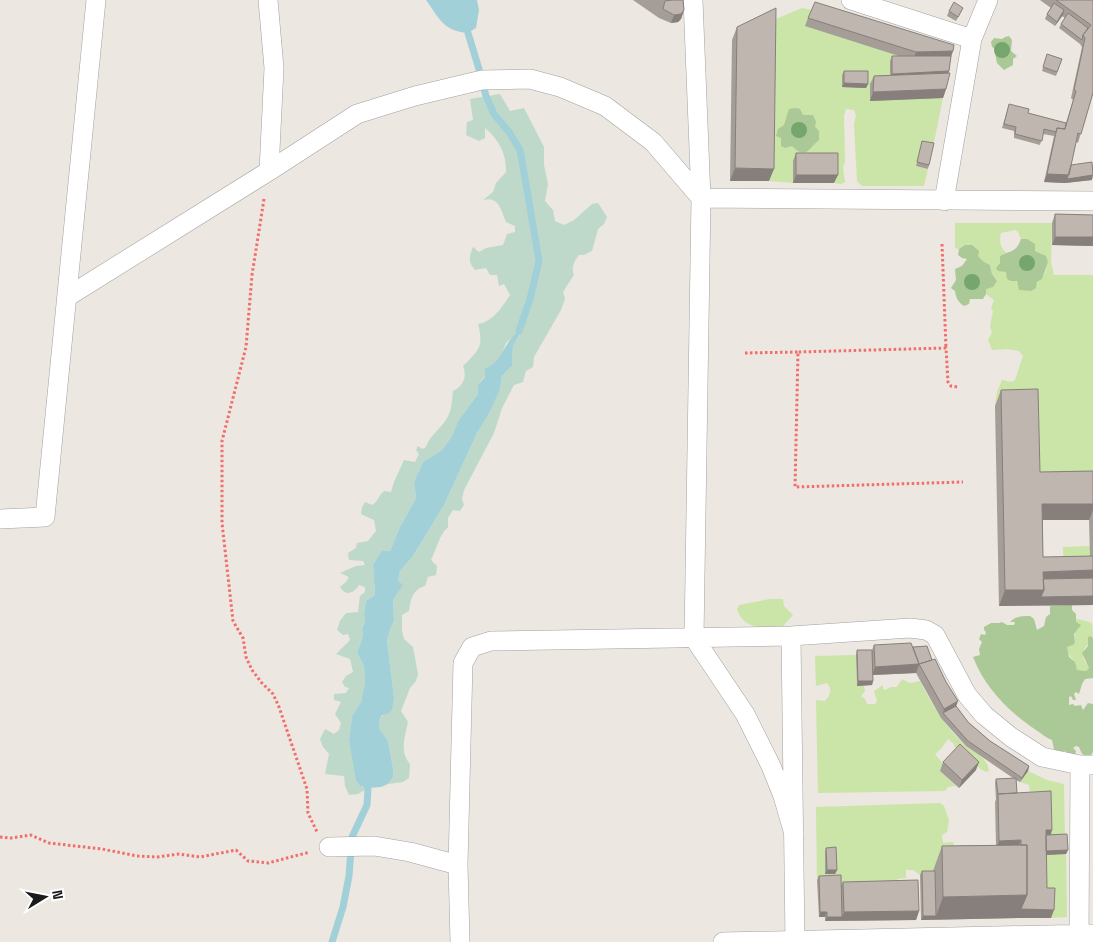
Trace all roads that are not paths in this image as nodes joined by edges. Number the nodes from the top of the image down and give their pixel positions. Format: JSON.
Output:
{"nodes":[{"id":1,"x":96,"y":0,"type":"edge"},
{"id":2,"x":268,"y":0,"type":"edge"},
{"id":3,"x":693,"y":0,"type":"edge"},
{"id":4,"x":851,"y":0,"type":"edge"},
{"id":5,"x":988,"y":0,"type":"edge"},
{"id":6,"x":972,"y":40,"type":"junction"},
{"id":7,"x":269,"y":171,"type":"junction"},
{"id":8,"x":701,"y":198,"type":"junction"},
{"id":9,"x":1093,"y":200,"type":"edge"},
{"id":10,"x":944,"y":201,"type":"junction"},
{"id":11,"x":67,"y":296,"type":"junction"},
{"id":12,"x":0,"y":519,"type":"edge"},
{"id":13,"x":791,"y":636,"type":"junction"},
{"id":14,"x":694,"y":638,"type":"junction"},
{"id":15,"x":1087,"y":765,"type":"edge"},
{"id":16,"x":794,"y":834,"type":"junction"},
{"id":17,"x":329,"y":847,"type":"road end"},
{"id":18,"x":458,"y":864,"type":"junction"},
{"id":19,"x":1084,"y":937,"type":"edge"},
{"id":20,"x":795,"y":941,"type":"edge"},
{"id":21,"x":460,"y":942,"type":"edge"},
{"id":22,"x":723,"y":942,"type":"edge"}],
"edges":[{"from":1,"to":11,"type":"street"},
{"from":2,"to":7,"type":"street"},
{"from":3,"to":8,"type":"street"},
{"from":4,"to":6,"type":"street"},
{"from":5,"to":6,"type":"street"},
{"from":6,"to":10,"type":"street"},
{"from":7,"to":8,"type":"street"},
{"from":7,"to":11,"type":"street"},
{"from":8,"to":10,"type":"street"},
{"from":8,"to":14,"type":"street"},
{"from":9,"to":10,"type":"street"},
{"from":11,"to":12,"type":"street"},
{"from":13,"to":14,"type":"street"},
{"from":13,"to":15,"type":"street"},
{"from":13,"to":16,"type":"street"},
{"from":14,"to":16,"type":"street"},
{"from":14,"to":18,"type":"street"},
{"from":15,"to":19,"type":"street"},
{"from":16,"to":20,"type":"street"},
{"from":17,"to":18,"type":"street"},
{"from":18,"to":21,"type":"street"},
{"from":19,"to":20,"type":"street"},
{"from":20,"to":22,"type":"street"}]}
